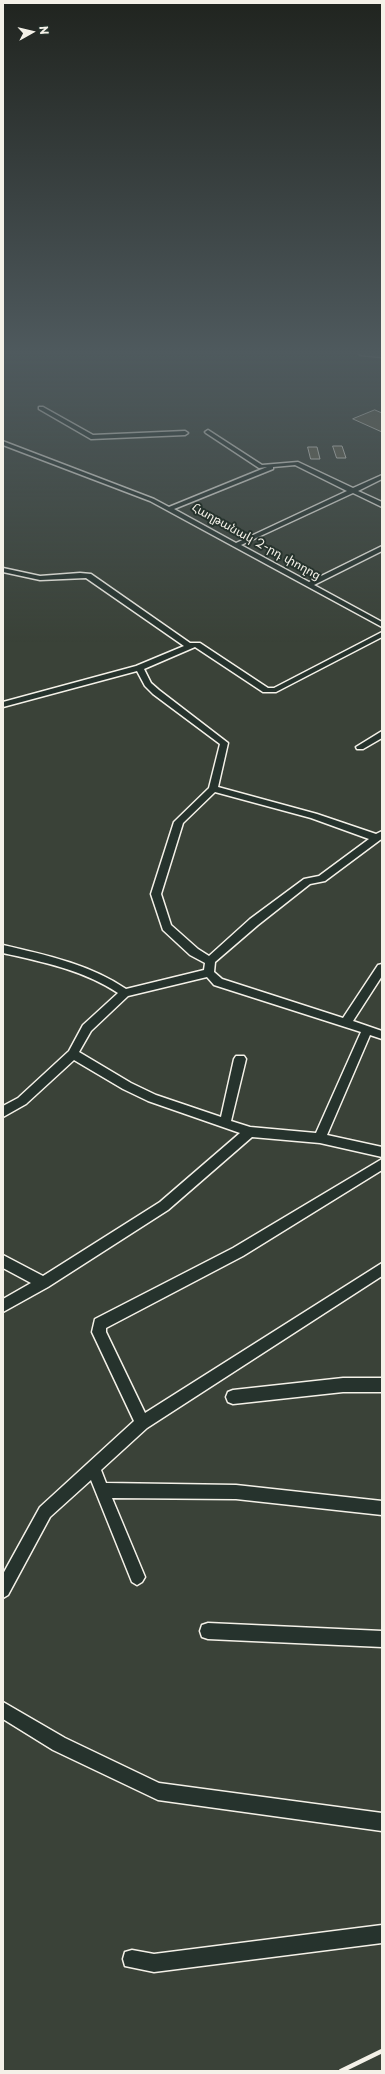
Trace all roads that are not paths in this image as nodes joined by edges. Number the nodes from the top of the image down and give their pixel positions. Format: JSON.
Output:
{"nodes":[{"id":1,"x":18,"y":450,"type":"edge"},
{"id":2,"x":235,"y":450,"type":"edge"},
{"id":3,"x":279,"y":464,"type":"junction"},
{"id":4,"x":382,"y":477,"type":"edge"},
{"id":5,"x":353,"y":490,"type":"junction"},
{"id":6,"x":382,"y":505,"type":"edge"},
{"id":7,"x":169,"y":509,"type":"junction"},
{"id":8,"x":236,"y":545,"type":"junction"},
{"id":9,"x":382,"y":548,"type":"edge"},
{"id":10,"x":3,"y":570,"type":"edge"},
{"id":11,"x":308,"y":585,"type":"junction"},
{"id":12,"x":382,"y":625,"type":"edge"},
{"id":13,"x":382,"y":634,"type":"edge"},
{"id":14,"x":193,"y":645,"type":"junction"},
{"id":15,"x":139,"y":668,"type":"junction"},
{"id":16,"x":3,"y":705,"type":"edge"},
{"id":17,"x":382,"y":734,"type":"edge"},
{"id":18,"x":360,"y":747,"type":"dead end"},
{"id":19,"x":213,"y":789,"type":"junction"},
{"id":20,"x":379,"y":836,"type":"edge"},
{"id":21,"x":3,"y":949,"type":"edge"},
{"id":22,"x":210,"y":961,"type":"junction"},
{"id":23,"x":382,"y":968,"type":"edge"},
{"id":24,"x":209,"y":973,"type":"junction"},
{"id":25,"x":125,"y":993,"type":"junction"},
{"id":26,"x":346,"y":1023,"type":"junction"},
{"id":27,"x":367,"y":1030,"type":"junction"},
{"id":28,"x":382,"y":1035,"type":"edge"},
{"id":29,"x":73,"y":1054,"type":"junction"},
{"id":30,"x":240,"y":1058,"type":"dead end"},
{"id":31,"x":3,"y":1112,"type":"edge"},
{"id":32,"x":225,"y":1123,"type":"junction"},
{"id":33,"x":250,"y":1132,"type":"junction"},
{"id":34,"x":320,"y":1138,"type":"junction"},
{"id":35,"x":382,"y":1152,"type":"edge"},
{"id":36,"x":382,"y":1164,"type":"edge"},
{"id":37,"x":3,"y":1261,"type":"edge"},
{"id":38,"x":382,"y":1269,"type":"edge"},
{"id":39,"x":42,"y":1283,"type":"junction"},
{"id":40,"x":3,"y":1306,"type":"edge"},
{"id":41,"x":382,"y":1384,"type":"edge"},
{"id":42,"x":233,"y":1397,"type":"dead end"},
{"id":43,"x":142,"y":1423,"type":"junction"},
{"id":44,"x":93,"y":1468,"type":"junction"},
{"id":45,"x":102,"y":1490,"type":"junction"},
{"id":46,"x":382,"y":1508,"type":"edge"},
{"id":47,"x":137,"y":1577,"type":"dead end"},
{"id":48,"x":3,"y":1590,"type":"edge"},
{"id":49,"x":208,"y":1631,"type":"dead end"},
{"id":50,"x":382,"y":1639,"type":"edge"},
{"id":51,"x":3,"y":1710,"type":"edge"},
{"id":52,"x":382,"y":1822,"type":"edge"},
{"id":53,"x":382,"y":1934,"type":"edge"},
{"id":54,"x":132,"y":1959,"type":"dead end"}],
"edges":[{"from":1,"to":7,"type":"street","name":"Հաղթանակ 2-րդ փողոց"},
{"from":2,"to":3,"type":"street"},
{"from":3,"to":5,"type":"street"},
{"from":3,"to":7,"type":"street"},
{"from":4,"to":5,"type":"street"},
{"from":5,"to":6,"type":"street"},
{"from":5,"to":8,"type":"street"},
{"from":7,"to":8,"type":"street","name":"Հաղթանակ 2-րդ փողոց"},
{"from":8,"to":11,"type":"street","name":"Հաղթանակ 2-րդ փողոց"},
{"from":9,"to":11,"type":"street"},
{"from":10,"to":14,"type":"street"},
{"from":11,"to":12,"type":"street","name":"Հաղթանակ 2-րդ փողոց"},
{"from":13,"to":14,"type":"street"},
{"from":14,"to":15,"type":"street"},
{"from":15,"to":16,"type":"street"},
{"from":15,"to":19,"type":"street"},
{"from":17,"to":18,"type":"street"},
{"from":19,"to":20,"type":"street"},
{"from":19,"to":22,"type":"street"},
{"from":20,"to":22,"type":"street"},
{"from":21,"to":25,"type":"street"},
{"from":22,"to":24,"type":"street"},
{"from":23,"to":26,"type":"street"},
{"from":24,"to":25,"type":"street"},
{"from":24,"to":26,"type":"street"},
{"from":25,"to":29,"type":"street"},
{"from":26,"to":27,"type":"street"},
{"from":27,"to":28,"type":"street"},
{"from":27,"to":34,"type":"street"},
{"from":29,"to":31,"type":"street"},
{"from":29,"to":32,"type":"street"},
{"from":30,"to":32,"type":"street"},
{"from":32,"to":33,"type":"street"},
{"from":33,"to":34,"type":"street"},
{"from":33,"to":39,"type":"street"},
{"from":34,"to":35,"type":"street"},
{"from":36,"to":43,"type":"street"},
{"from":37,"to":39,"type":"street"},
{"from":38,"to":43,"type":"street"},
{"from":39,"to":40,"type":"street"},
{"from":41,"to":42,"type":"street"},
{"from":43,"to":44,"type":"street"},
{"from":44,"to":45,"type":"street"},
{"from":44,"to":48,"type":"street"},
{"from":45,"to":46,"type":"street"},
{"from":45,"to":47,"type":"street"},
{"from":49,"to":50,"type":"street"},
{"from":51,"to":52,"type":"street"},
{"from":53,"to":54,"type":"street"}]}
